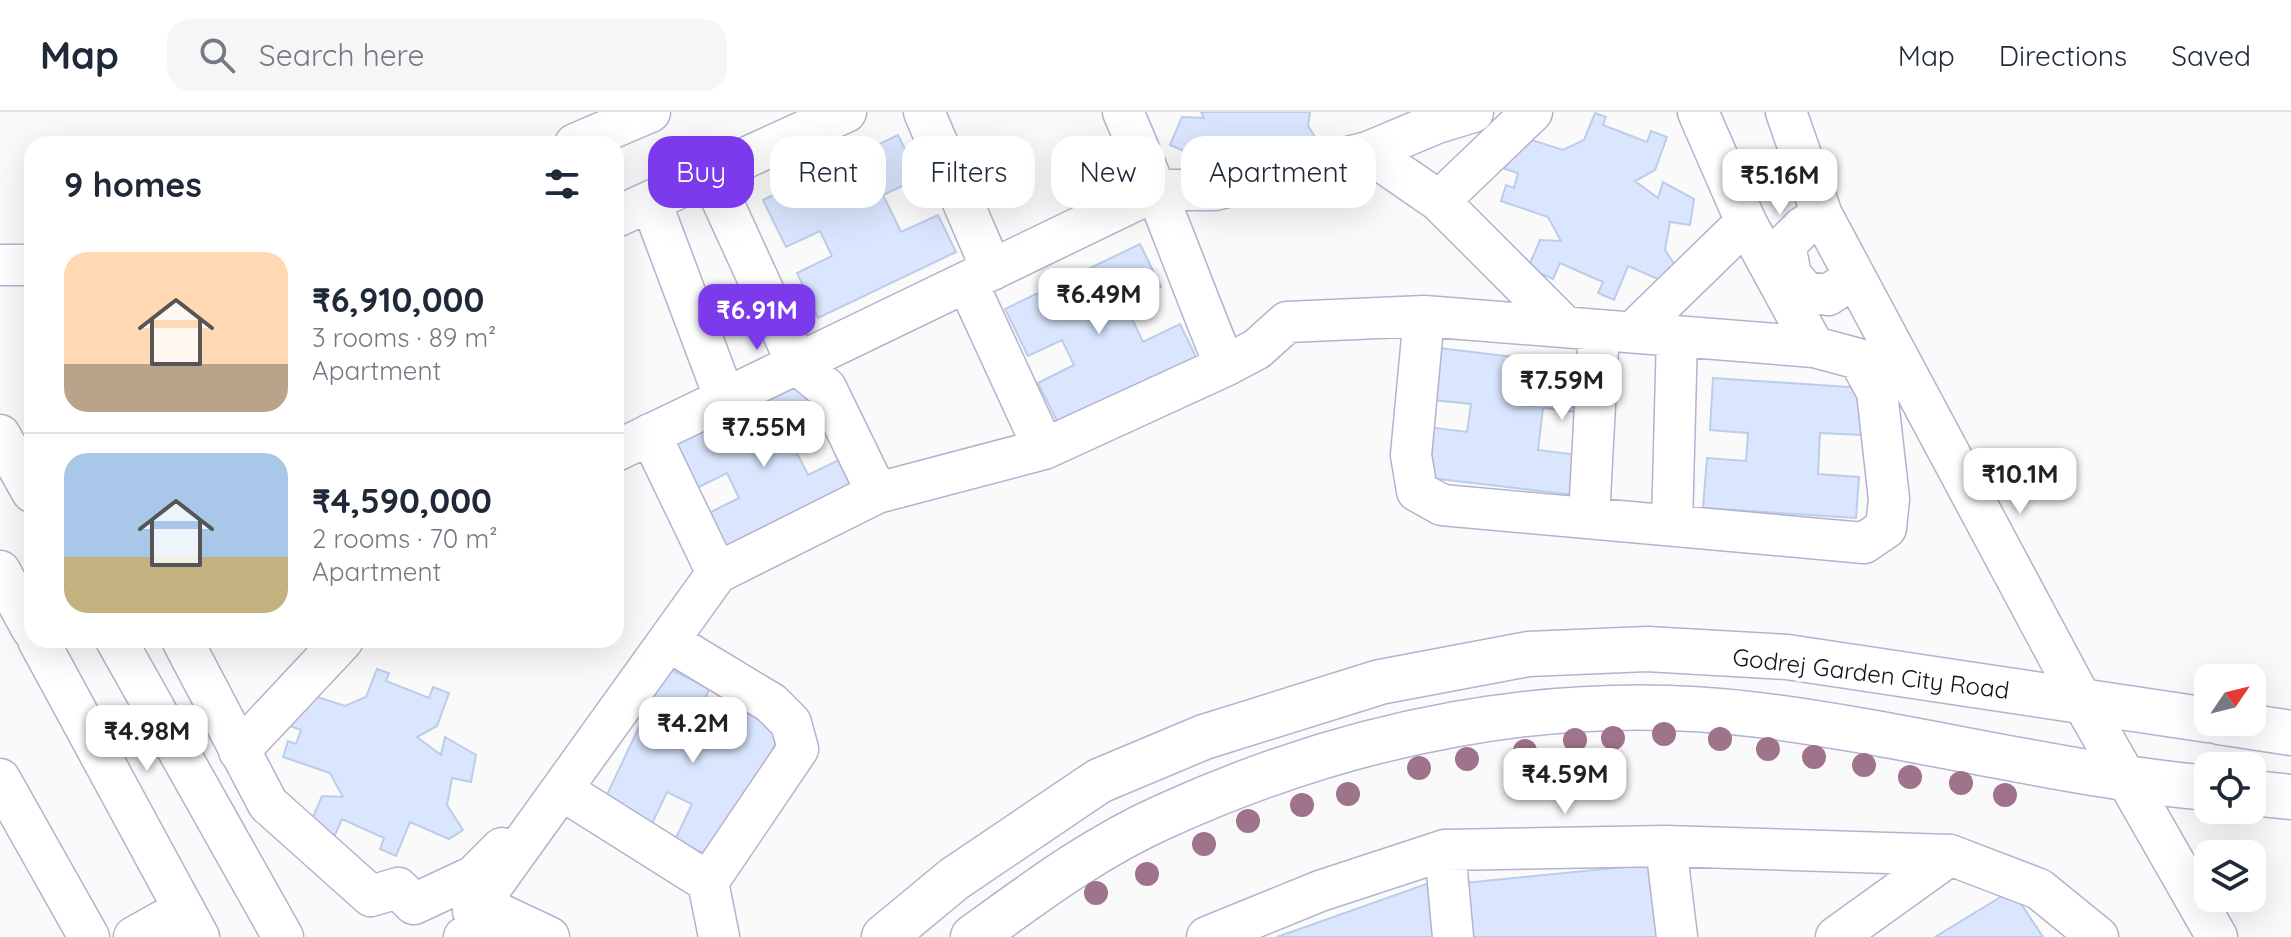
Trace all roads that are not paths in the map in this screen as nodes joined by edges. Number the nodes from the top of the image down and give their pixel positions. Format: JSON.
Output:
{"nodes":[{"id":1,"x":650,"y":112,"type":"edge"},
{"id":2,"x":846,"y":112,"type":"edge"},
{"id":3,"x":924,"y":112,"type":"edge"},
{"id":4,"x":1123,"y":112,"type":"edge"},
{"id":5,"x":1532,"y":112,"type":"edge"},
{"id":6,"x":1698,"y":112,"type":"edge"},
{"id":7,"x":1786,"y":112,"type":"edge"},
{"id":8,"x":1448,"y":116,"type":"edge"},
{"id":9,"x":594,"y":136,"type":"edge"},
{"id":10,"x":1133,"y":136,"type":"edge"},
{"id":11,"x":1376,"y":148,"type":"edge"},
{"id":12,"x":754,"y":152,"type":"edge"},
{"id":13,"x":1376,"y":158,"type":"edge"},
{"id":14,"x":1439,"y":201,"type":"junction"},
{"id":15,"x":726,"y":208,"type":"edge"},
{"id":16,"x":1120,"y":208,"type":"edge"},
{"id":17,"x":1163,"y":208,"type":"edge"},
{"id":18,"x":633,"y":209,"type":"edge"},
{"id":19,"x":1822,"y":215,"type":"junction"},
{"id":20,"x":1746,"y":222,"type":"junction"},
{"id":21,"x":0,"y":265,"type":"edge"},
{"id":22,"x":24,"y":265,"type":"edge"},
{"id":23,"x":980,"y":276,"type":"junction"},
{"id":24,"x":1784,"y":277,"type":"junction"},
{"id":25,"x":1855,"y":277,"type":"junction"},
{"id":26,"x":1424,"y":316,"type":"junction"},
{"id":27,"x":1599,"y":330,"type":"junction"},
{"id":28,"x":1677,"y":336,"type":"junction"},
{"id":29,"x":1814,"y":347,"type":"junction"},
{"id":30,"x":797,"y":364,"type":"junction"},
{"id":31,"x":1225,"y":366,"type":"junction"},
{"id":32,"x":725,"y":399,"type":"junction"},
{"id":33,"x":0,"y":435,"type":"edge"},
{"id":34,"x":633,"y":443,"type":"edge"},
{"id":35,"x":1044,"y":449,"type":"junction"},
{"id":36,"x":24,"y":478,"type":"edge"},
{"id":37,"x":877,"y":493,"type":"junction"},
{"id":38,"x":1589,"y":518,"type":"junction"},
{"id":39,"x":1672,"y":525,"type":"junction"},
{"id":40,"x":0,"y":571,"type":"edge"},
{"id":41,"x":717,"y":573,"type":"junction"},
{"id":42,"x":24,"y":614,"type":"edge"},
{"id":43,"x":670,"y":642,"type":"junction"},
{"id":44,"x":42,"y":648,"type":"edge"},
{"id":45,"x":186,"y":648,"type":"edge"},
{"id":46,"x":336,"y":648,"type":"edge"},
{"id":47,"x":125,"y":656,"type":"edge"},
{"id":48,"x":2082,"y":701,"type":"junction"},
{"id":49,"x":2194,"y":718,"type":"edge"},
{"id":50,"x":2266,"y":729,"type":"edge"},
{"id":51,"x":2291,"y":733,"type":"edge"},
{"id":52,"x":239,"y":751,"type":"junction"},
{"id":53,"x":0,"y":779,"type":"edge"},
{"id":54,"x":2127,"y":781,"type":"junction"},
{"id":55,"x":566,"y":785,"type":"junction"},
{"id":56,"x":2194,"y":787,"type":"edge"},
{"id":57,"x":2266,"y":794,"type":"edge"},
{"id":58,"x":2291,"y":797,"type":"edge"},
{"id":59,"x":10,"y":821,"type":"edge"},
{"id":60,"x":1666,"y":846,"type":"junction"},
{"id":61,"x":1445,"y":850,"type":"junction"},
{"id":62,"x":1950,"y":855,"type":"junction"},
{"id":63,"x":708,"y":882,"type":"junction"},
{"id":64,"x":414,"y":904,"type":"junction"},
{"id":65,"x":500,"y":914,"type":"junction"},
{"id":66,"x":192,"y":923,"type":"edge"},
{"id":67,"x":89,"y":937,"type":"edge"},
{"id":68,"x":134,"y":937,"type":"edge"},
{"id":69,"x":283,"y":937,"type":"edge"},
{"id":70,"x":464,"y":937,"type":"edge"},
{"id":71,"x":549,"y":937,"type":"edge"},
{"id":72,"x":719,"y":937,"type":"edge"},
{"id":73,"x":884,"y":937,"type":"edge"},
{"id":74,"x":973,"y":937,"type":"edge"},
{"id":75,"x":1207,"y":937,"type":"edge"},
{"id":76,"x":1453,"y":937,"type":"edge"},
{"id":77,"x":1677,"y":937,"type":"edge"},
{"id":78,"x":1836,"y":937,"type":"edge"},
{"id":79,"x":2098,"y":937,"type":"edge"},
{"id":80,"x":2217,"y":937,"type":"edge"}],
"edges":[{"from":1,"to":9,"type":"street"},
{"from":2,"to":12,"type":"street"},
{"from":3,"to":23,"type":"street"},
{"from":4,"to":10,"type":"street"},
{"from":5,"to":14,"type":"street"},
{"from":6,"to":20,"type":"street"},
{"from":7,"to":19,"type":"street"},
{"from":8,"to":11,"type":"street"},
{"from":13,"to":14,"type":"street"},
{"from":14,"to":27,"type":"street"},
{"from":15,"to":30,"type":"street"},
{"from":16,"to":23,"type":"street"},
{"from":17,"to":31,"type":"street"},
{"from":18,"to":32,"type":"street"},
{"from":19,"to":24,"type":"street"},
{"from":19,"to":25,"type":"street"},
{"from":20,"to":24,"type":"street"},
{"from":20,"to":27,"type":"street"},
{"from":21,"to":22,"type":"street"},
{"from":23,"to":30,"type":"street"},
{"from":23,"to":35,"type":"street"},
{"from":24,"to":25,"type":"street"},
{"from":24,"to":29,"type":"street"},
{"from":25,"to":48,"type":"street"},
{"from":26,"to":27,"type":"street"},
{"from":26,"to":31,"type":"street"},
{"from":26,"to":38,"type":"street"},
{"from":27,"to":28,"type":"street"},
{"from":27,"to":38,"type":"street"},
{"from":28,"to":29,"type":"street"},
{"from":28,"to":39,"type":"street"},
{"from":29,"to":39,"type":"street"},
{"from":30,"to":32,"type":"street"},
{"from":30,"to":37,"type":"street"},
{"from":31,"to":35,"type":"street"},
{"from":32,"to":34,"type":"street"},
{"from":33,"to":36,"type":"street"},
{"from":34,"to":41,"type":"street"},
{"from":35,"to":37,"type":"street"},
{"from":37,"to":41,"type":"street"},
{"from":38,"to":39,"type":"street"},
{"from":40,"to":42,"type":"street"},
{"from":41,"to":43,"type":"street"},
{"from":43,"to":55,"type":"street"},
{"from":43,"to":63,"type":"street"},
{"from":44,"to":66,"type":"street"},
{"from":45,"to":52,"type":"street"},
{"from":46,"to":52,"type":"street"},
{"from":47,"to":69,"type":"street"},
{"from":48,"to":49,"type":"street","name":"Godrej Garden City Road"},
{"from":48,"to":54,"type":"street"},
{"from":48,"to":73,"type":"street","name":"Godrej Garden City Road"},
{"from":50,"to":51,"type":"street"},
{"from":52,"to":64,"type":"street"},
{"from":53,"to":59,"type":"street"},
{"from":54,"to":56,"type":"street"},
{"from":54,"to":74,"type":"street"},
{"from":54,"to":80,"type":"street"},
{"from":55,"to":63,"type":"street"},
{"from":55,"to":64,"type":"street"},
{"from":55,"to":65,"type":"street"},
{"from":57,"to":58,"type":"street"},
{"from":59,"to":67,"type":"street"},
{"from":60,"to":61,"type":"street"},
{"from":60,"to":62,"type":"street"},
{"from":60,"to":77,"type":"street"},
{"from":61,"to":75,"type":"street"},
{"from":61,"to":76,"type":"street"},
{"from":62,"to":78,"type":"street"},
{"from":62,"to":79,"type":"street"},
{"from":63,"to":72,"type":"street"},
{"from":64,"to":65,"type":"street"},
{"from":65,"to":70,"type":"street"},
{"from":65,"to":71,"type":"street"},
{"from":66,"to":68,"type":"street"}]}
